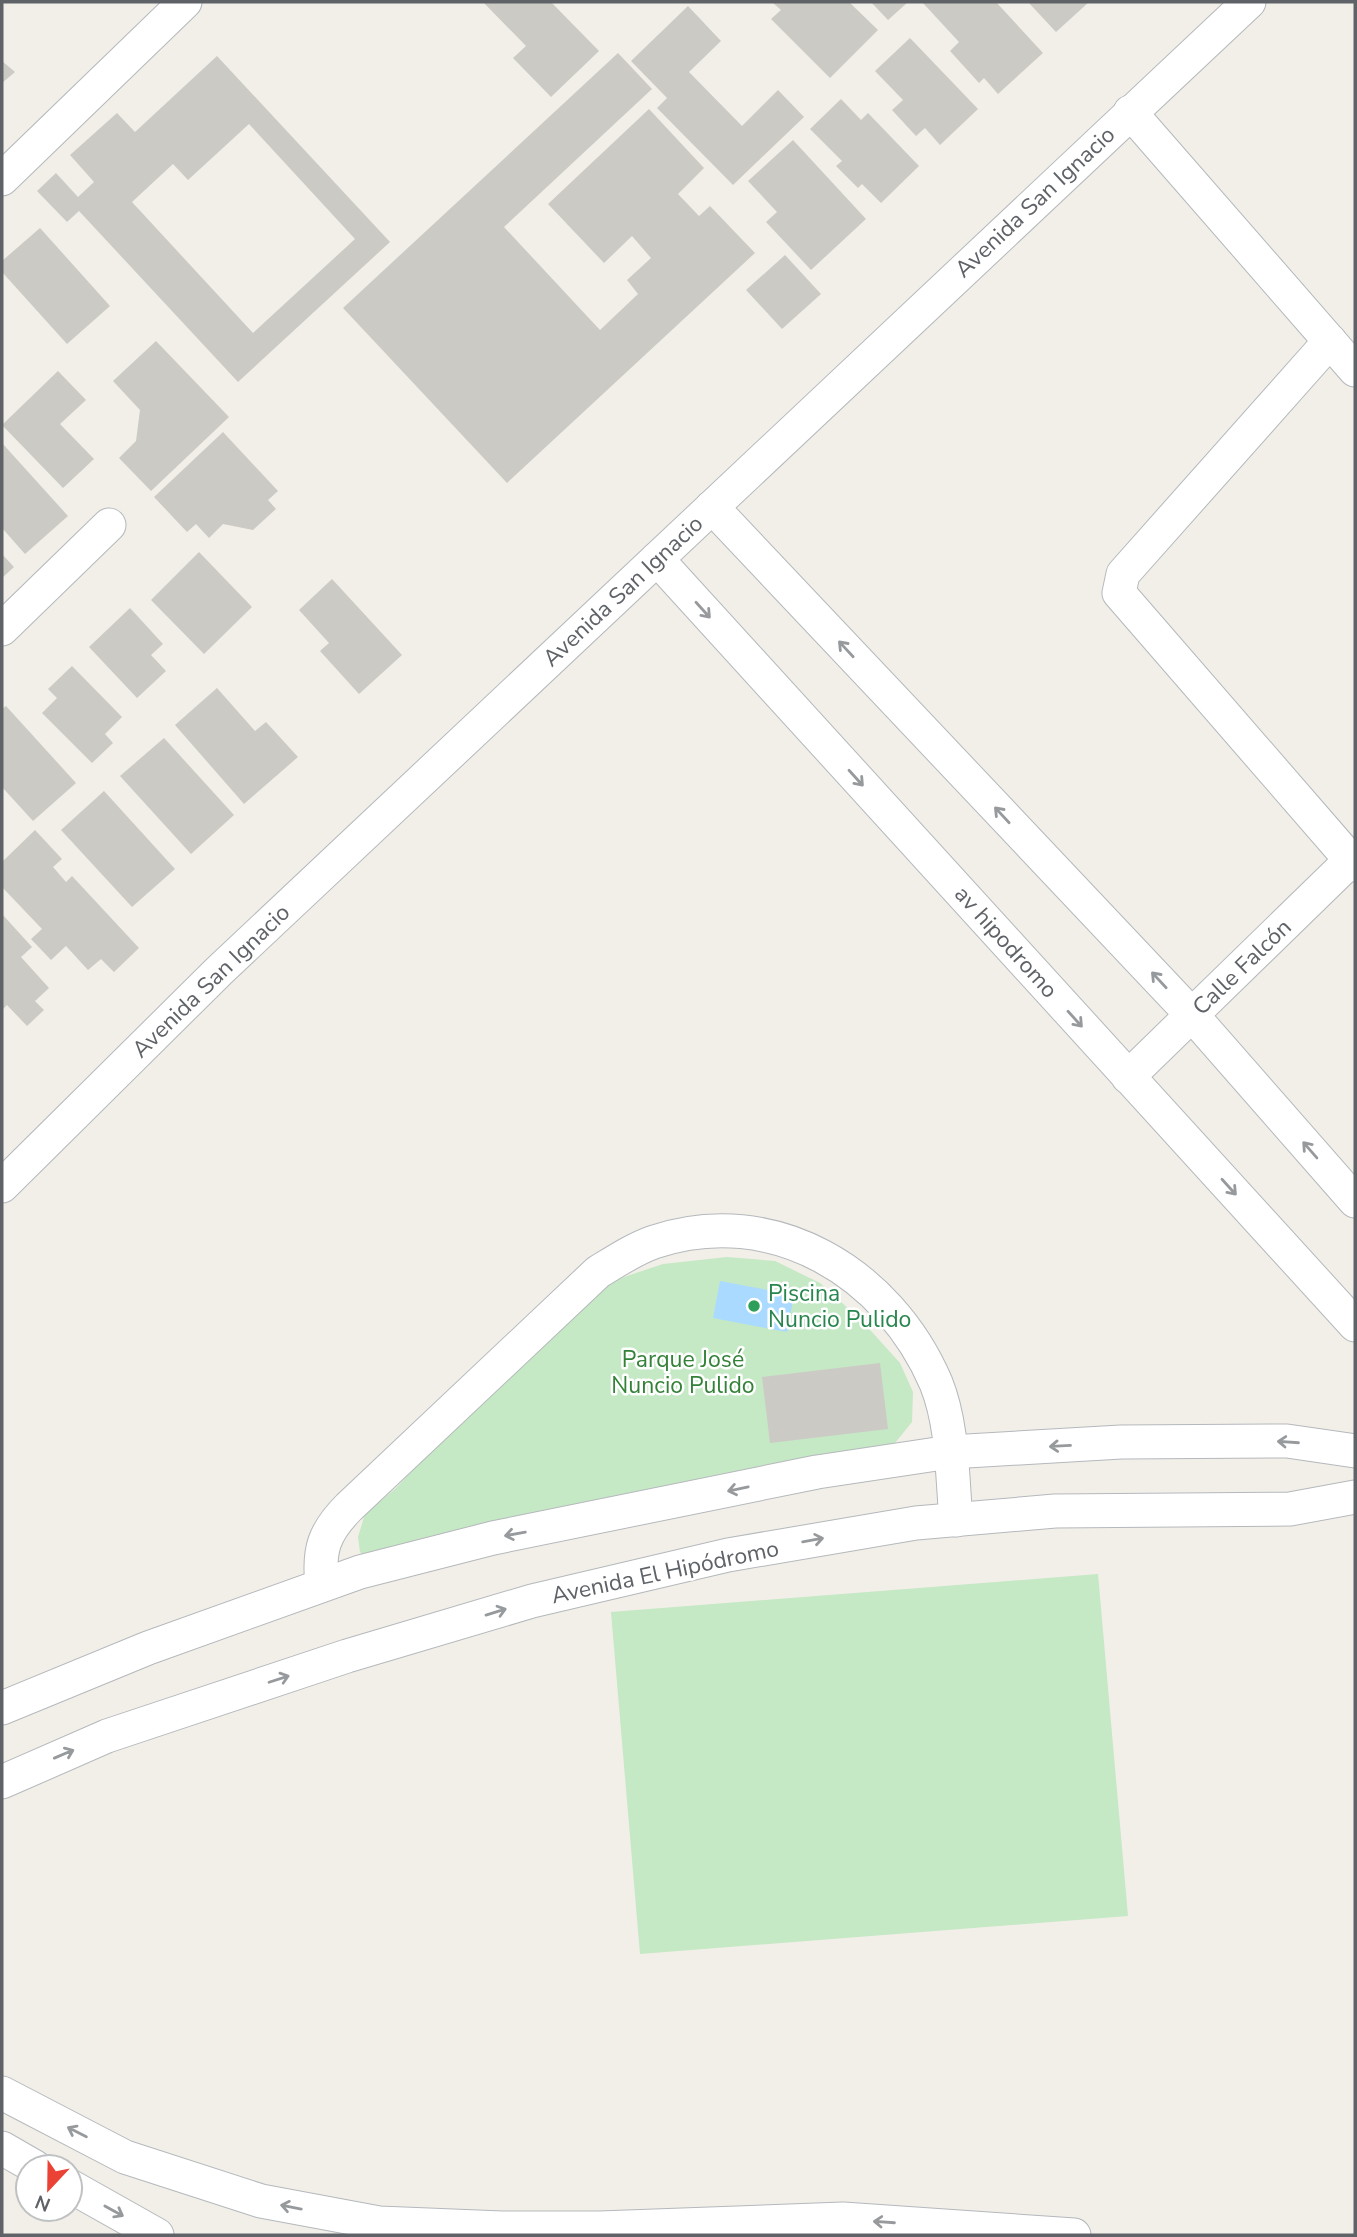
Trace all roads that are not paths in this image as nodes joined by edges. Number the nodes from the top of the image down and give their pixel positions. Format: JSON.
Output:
{"nodes":[{"id":1,"x":185,"y":2,"type":"edge"},
{"id":2,"x":1249,"y":2,"type":"edge"},
{"id":3,"x":1130,"y":113,"type":"junction"},
{"id":4,"x":2,"y":179,"type":"edge"},
{"id":5,"x":1330,"y":341,"type":"junction"},
{"id":6,"x":1355,"y":370,"type":"edge"},
{"id":7,"x":712,"y":508,"type":"junction"},
{"id":8,"x":109,"y":525,"type":"dead end"},
{"id":9,"x":657,"y":559,"type":"junction"},
{"id":10,"x":2,"y":629,"type":"edge"},
{"id":11,"x":1354,"y":861,"type":"edge"},
{"id":12,"x":1192,"y":1016,"type":"junction"},
{"id":13,"x":1128,"y":1077,"type":"junction"},
{"id":14,"x":2,"y":1185,"type":"edge"},
{"id":15,"x":1355,"y":1201,"type":"edge"},
{"id":16,"x":1355,"y":1325,"type":"edge"},
{"id":17,"x":1355,"y":1451,"type":"edge"},
{"id":18,"x":950,"y":1452,"type":"junction"},
{"id":19,"x":1355,"y":1497,"type":"edge"},
{"id":20,"x":956,"y":1520,"type":"junction"},
{"id":21,"x":322,"y":1585,"type":"junction"},
{"id":22,"x":2,"y":1708,"type":"edge"},
{"id":23,"x":2,"y":1782,"type":"edge"},
{"id":24,"x":2,"y":2093,"type":"edge"},
{"id":25,"x":84,"y":2194,"type":"edge"},
{"id":26,"x":326,"y":2213,"type":"junction"},
{"id":27,"x":493,"y":2232,"type":"edge"},
{"id":28,"x":157,"y":2235,"type":"edge"},
{"id":29,"x":356,"y":2235,"type":"edge"},
{"id":30,"x":1074,"y":2235,"type":"edge"}],
"edges":[{"from":1,"to":4,"type":"street"},
{"from":2,"to":3,"type":"street","name":"Avenida San Ignacio"},
{"from":3,"to":5,"type":"street"},
{"from":3,"to":7,"type":"street","name":"Avenida San Ignacio"},
{"from":5,"to":6,"type":"street"},
{"from":5,"to":11,"type":"street"},
{"from":7,"to":9,"type":"street","name":"Avenida San Ignacio"},
{"from":12,"to":7,"type":"street","one_way":true},
{"from":8,"to":10,"type":"street"},
{"from":9,"to":13,"type":"street","name":"av hipodromo","one_way":true},
{"from":9,"to":14,"type":"street","name":"Avenida San Ignacio"},
{"from":11,"to":12,"type":"street","name":"Calle Falcón"},
{"from":12,"to":13,"type":"street","name":"Calle Falcón"},
{"from":15,"to":12,"type":"street","one_way":true},
{"from":13,"to":16,"type":"street","name":"av hipodromo","one_way":true},
{"from":17,"to":18,"type":"street","one_way":true},
{"from":18,"to":20,"type":"street"},
{"from":18,"to":21,"type":"street","one_way":true},
{"from":18,"to":21,"type":"street"},
{"from":19,"to":20,"type":"street","name":"Avenida El Hipódromo"},
{"from":23,"to":20,"type":"street","name":"Avenida El Hipódromo","one_way":true},
{"from":21,"to":22,"type":"street"},
{"from":26,"to":24,"type":"street","one_way":true},
{"from":25,"to":28,"type":"street","one_way":true},
{"from":26,"to":27,"type":"street"},
{"from":26,"to":29,"type":"street"},
{"from":30,"to":27,"type":"street","one_way":true}]}
